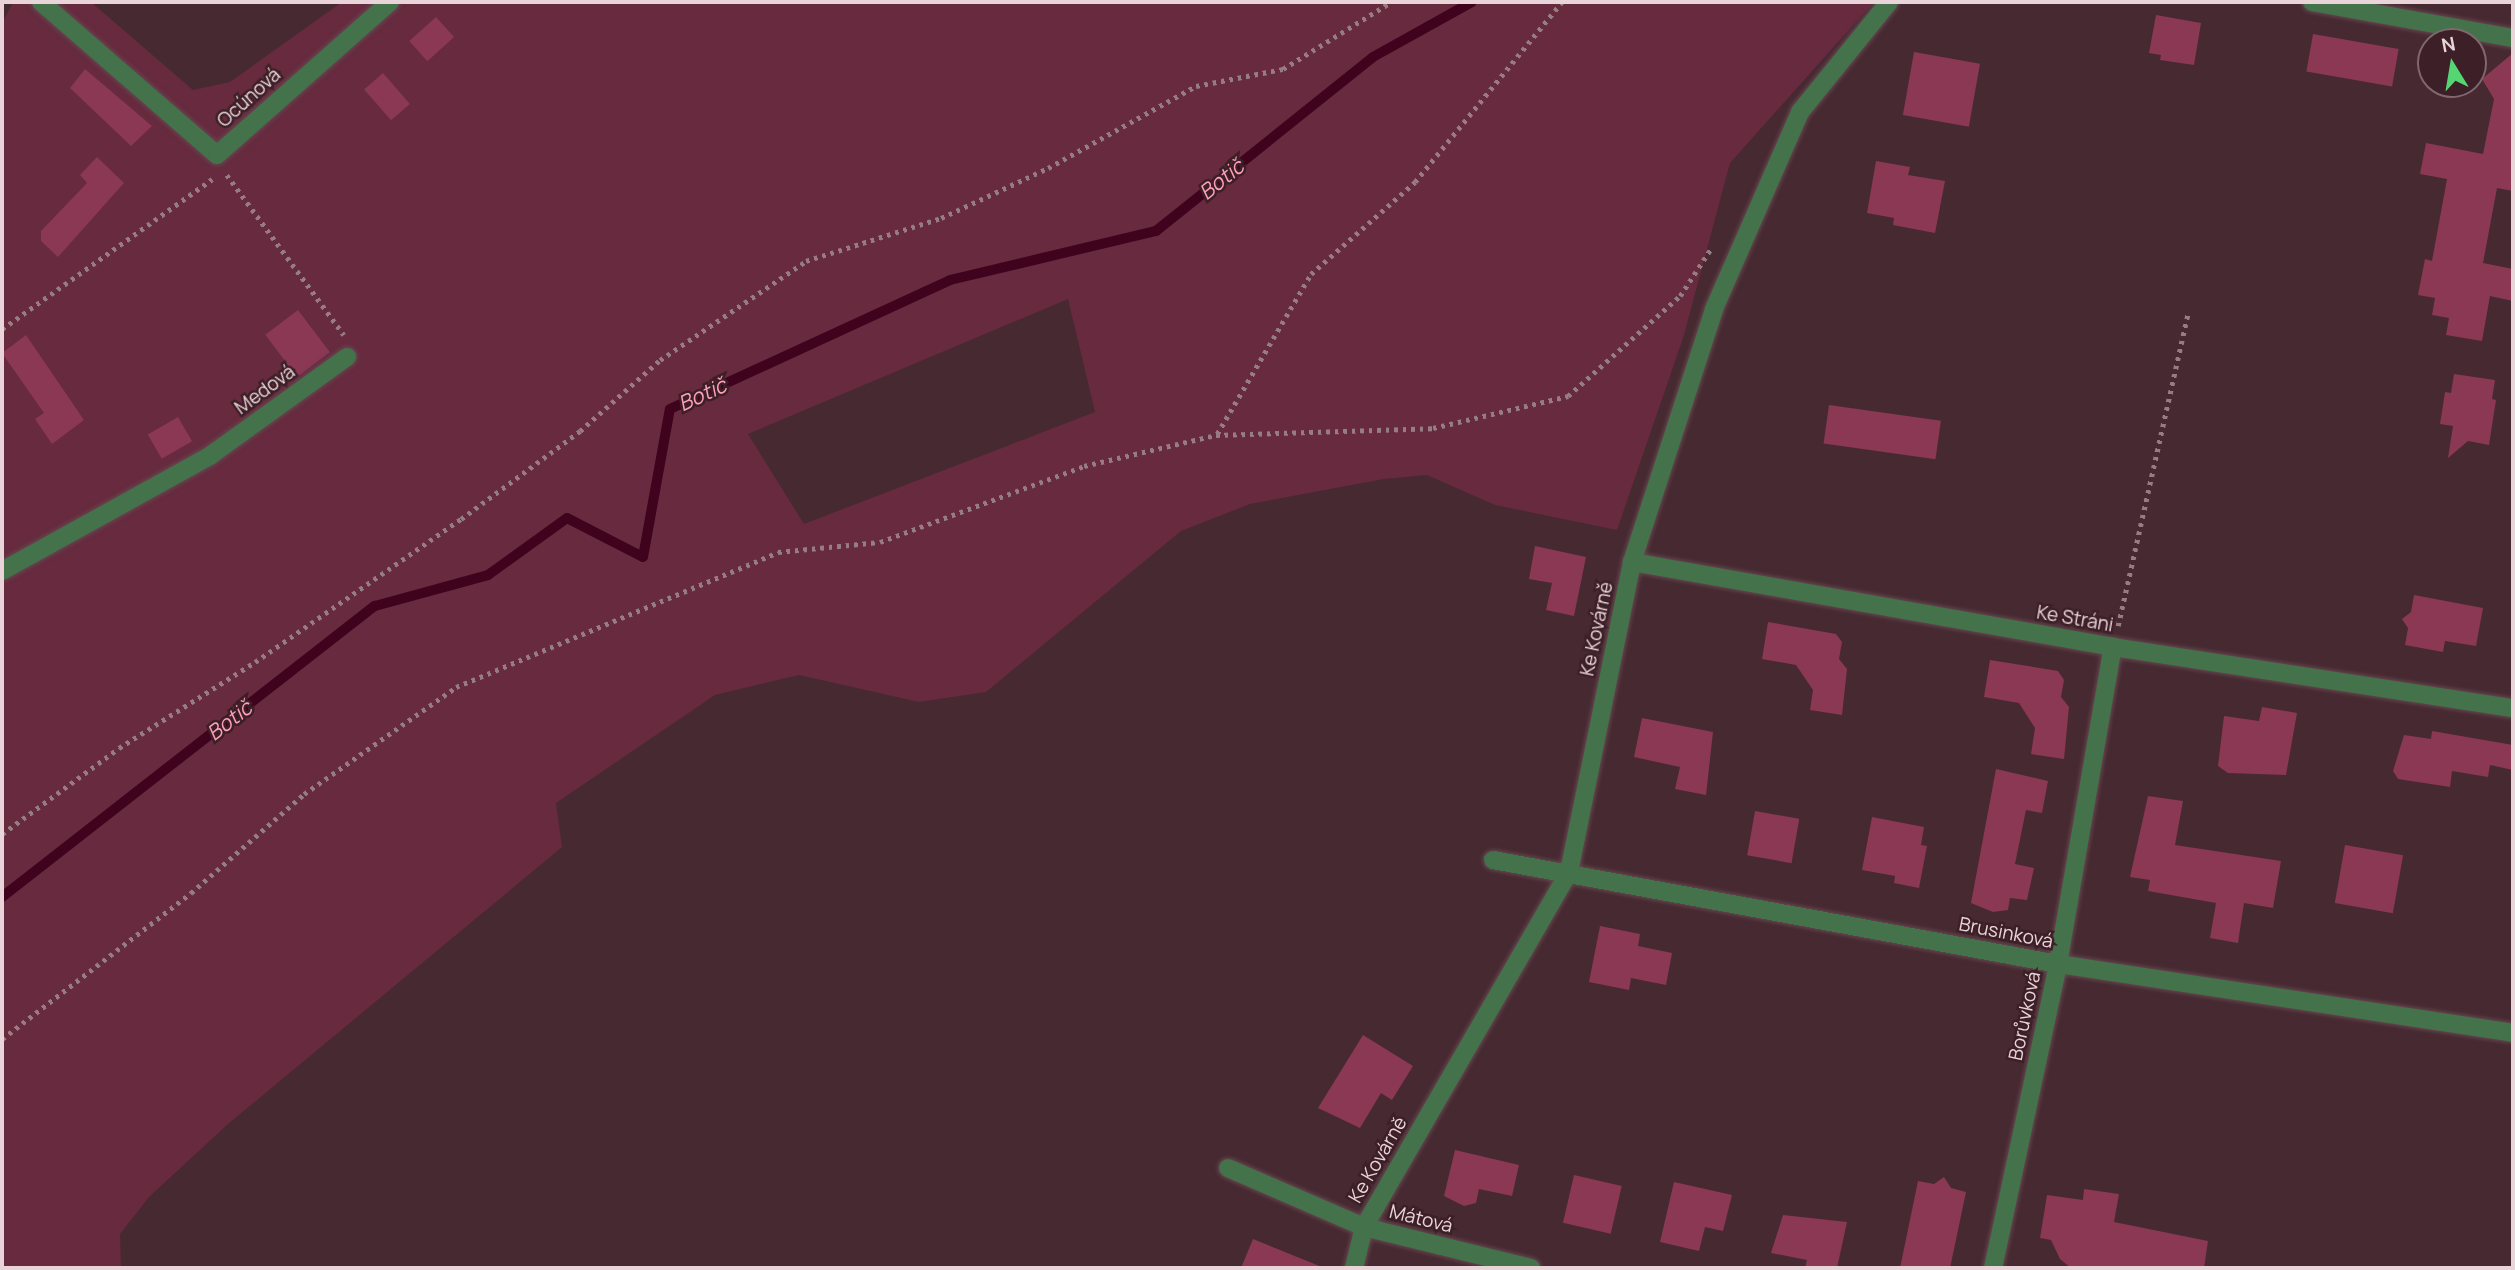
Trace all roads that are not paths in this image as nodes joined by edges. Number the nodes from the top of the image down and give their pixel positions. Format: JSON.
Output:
{"nodes":[{"id":1,"x":41,"y":2,"type":"edge"},
{"id":2,"x":390,"y":2,"type":"edge"},
{"id":3,"x":1889,"y":2,"type":"edge"},
{"id":4,"x":2312,"y":2,"type":"edge"},
{"id":5,"x":2513,"y":38,"type":"edge"},
{"id":6,"x":347,"y":357,"type":"road end"},
{"id":7,"x":1632,"y":562,"type":"junction"},
{"id":8,"x":2,"y":571,"type":"edge"},
{"id":9,"x":2113,"y":647,"type":"junction"},
{"id":10,"x":2513,"y":708,"type":"edge"},
{"id":11,"x":1493,"y":860,"type":"dead end"},
{"id":12,"x":1569,"y":872,"type":"junction"},
{"id":13,"x":2058,"y":964,"type":"junction"},
{"id":14,"x":2513,"y":1033,"type":"edge"},
{"id":15,"x":1228,"y":1168,"type":"dead end"},
{"id":16,"x":1364,"y":1227,"type":"junction"},
{"id":17,"x":1354,"y":1268,"type":"edge"},
{"id":18,"x":1531,"y":1268,"type":"edge"},
{"id":19,"x":1993,"y":1268,"type":"edge"}],
"edges":[{"from":1,"to":2,"type":"street","name":"Ocúnová"},
{"from":3,"to":7,"type":"street","name":"Ke Kovárně"},
{"from":4,"to":5,"type":"street"},
{"from":6,"to":8,"type":"street","name":"Medová"},
{"from":7,"to":9,"type":"street","name":"Ke Stráni"},
{"from":7,"to":12,"type":"street","name":"Ke Kovárně"},
{"from":9,"to":10,"type":"street","name":"Ke Stráni"},
{"from":9,"to":13,"type":"street","name":"Borůvková"},
{"from":11,"to":12,"type":"street","name":"Brusinková"},
{"from":12,"to":13,"type":"street","name":"Brusinková"},
{"from":12,"to":16,"type":"street","name":"Ke Kovárně"},
{"from":13,"to":14,"type":"street","name":"Brusinková"},
{"from":13,"to":19,"type":"street","name":"Borůvková"},
{"from":15,"to":16,"type":"street","name":"Mátová"},
{"from":16,"to":17,"type":"street","name":"Ke Kovárně"},
{"from":16,"to":18,"type":"street","name":"Mátová"}]}
